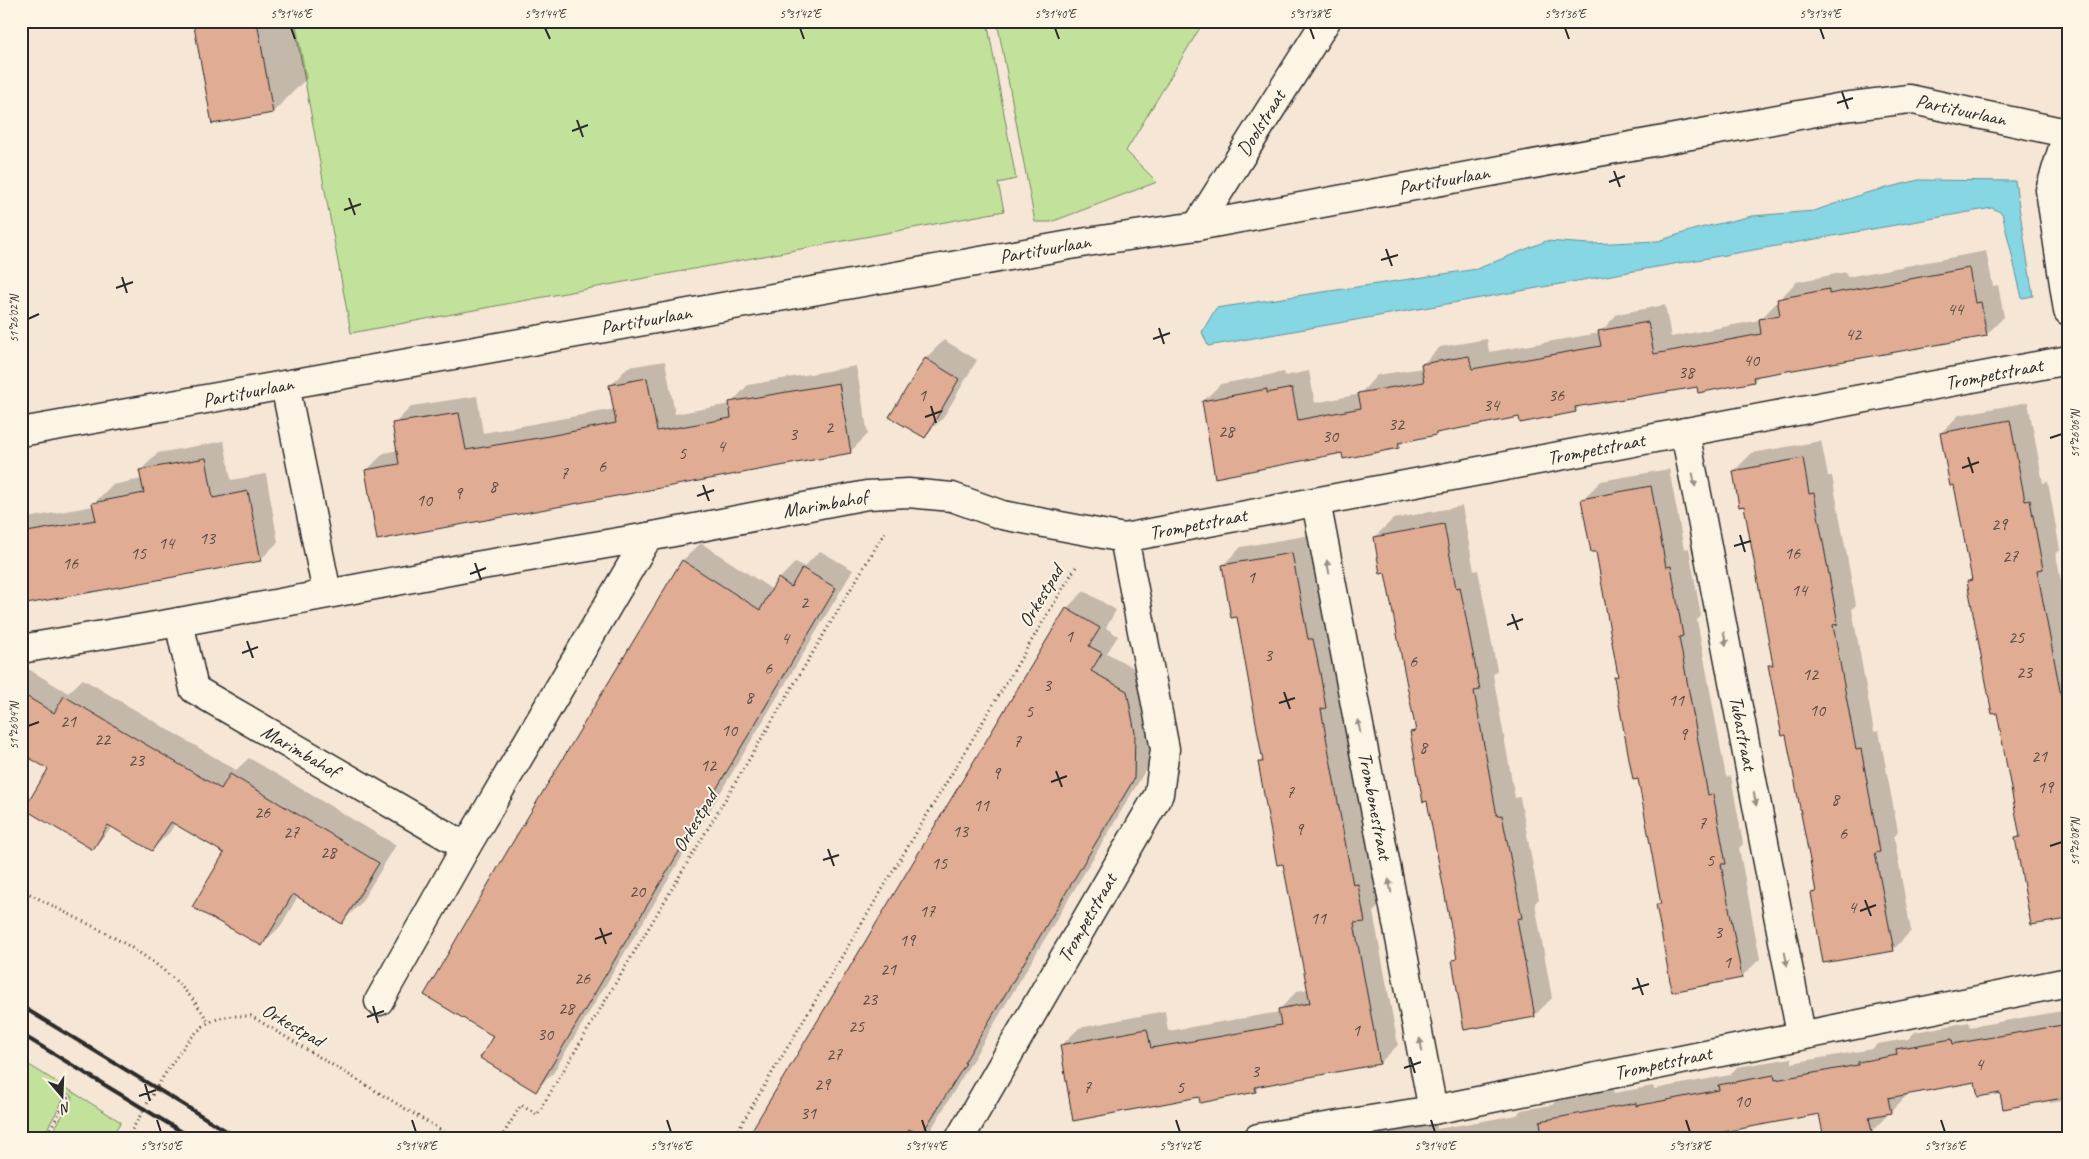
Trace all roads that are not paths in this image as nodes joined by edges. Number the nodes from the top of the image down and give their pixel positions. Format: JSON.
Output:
{"nodes":[{"id":1,"x":1326,"y":21,"type":"edge"},
{"id":2,"x":2067,"y":132,"type":"edge"},
{"id":3,"x":1197,"y":226,"type":"junction"},
{"id":4,"x":2068,"y":311,"type":"edge"},
{"id":5,"x":2068,"y":360,"type":"edge"},
{"id":6,"x":285,"y":385,"type":"junction"},
{"id":7,"x":21,"y":432,"type":"edge"},
{"id":8,"x":1685,"y":432,"type":"junction"},
{"id":9,"x":1316,"y":502,"type":"junction"},
{"id":10,"x":1002,"y":515,"type":"joint"},
{"id":11,"x":648,"y":537,"type":"junction"},
{"id":12,"x":1124,"y":538,"type":"junction"},
{"id":13,"x":327,"y":593,"type":"junction"},
{"id":14,"x":180,"y":622,"type":"junction"},
{"id":15,"x":21,"y":649,"type":"edge"},
{"id":16,"x":466,"y":847,"type":"junction"},
{"id":17,"x":2068,"y":982,"type":"edge"},
{"id":18,"x":379,"y":1001,"type":"dead end"},
{"id":19,"x":1800,"y":1034,"type":"junction"},
{"id":20,"x":1433,"y":1110,"type":"junction"},
{"id":21,"x":960,"y":1138,"type":"edge"},
{"id":22,"x":1258,"y":1138,"type":"edge"}],
"edges":[{"from":1,"to":3,"type":"street","name":"Doolstraat"},
{"from":2,"to":3,"type":"street","name":"Partituurlaan"},
{"from":2,"to":4,"type":"street"},
{"from":3,"to":6,"type":"street","name":"Partituurlaan"},
{"from":5,"to":8,"type":"street","name":"Trompetstraat"},
{"from":6,"to":7,"type":"street","name":"Partituurlaan"},
{"from":6,"to":13,"type":"street"},
{"from":8,"to":9,"type":"street","name":"Trompetstraat"},
{"from":8,"to":19,"type":"street","name":"Tubastraat","one_way":true},
{"from":9,"to":12,"type":"street","name":"Trompetstraat"},
{"from":20,"to":9,"type":"street","name":"Trombonestraat","one_way":true},
{"from":10,"to":11,"type":"street","name":"Marimbahof"},
{"from":10,"to":12,"type":"street","name":"Trompetstraat"},
{"from":11,"to":13,"type":"street","name":"Marimbahof"},
{"from":11,"to":16,"type":"street"},
{"from":12,"to":21,"type":"street","name":"Trompetstraat"},
{"from":13,"to":14,"type":"street","name":"Marimbahof"},
{"from":14,"to":15,"type":"street","name":"Marimbahof"},
{"from":14,"to":16,"type":"street","name":"Marimbahof"},
{"from":16,"to":18,"type":"street"},
{"from":17,"to":19,"type":"street","name":"Trompetstraat"},
{"from":19,"to":20,"type":"street","name":"Trompetstraat"},
{"from":20,"to":22,"type":"street","name":"Trompetstraat"}]}
